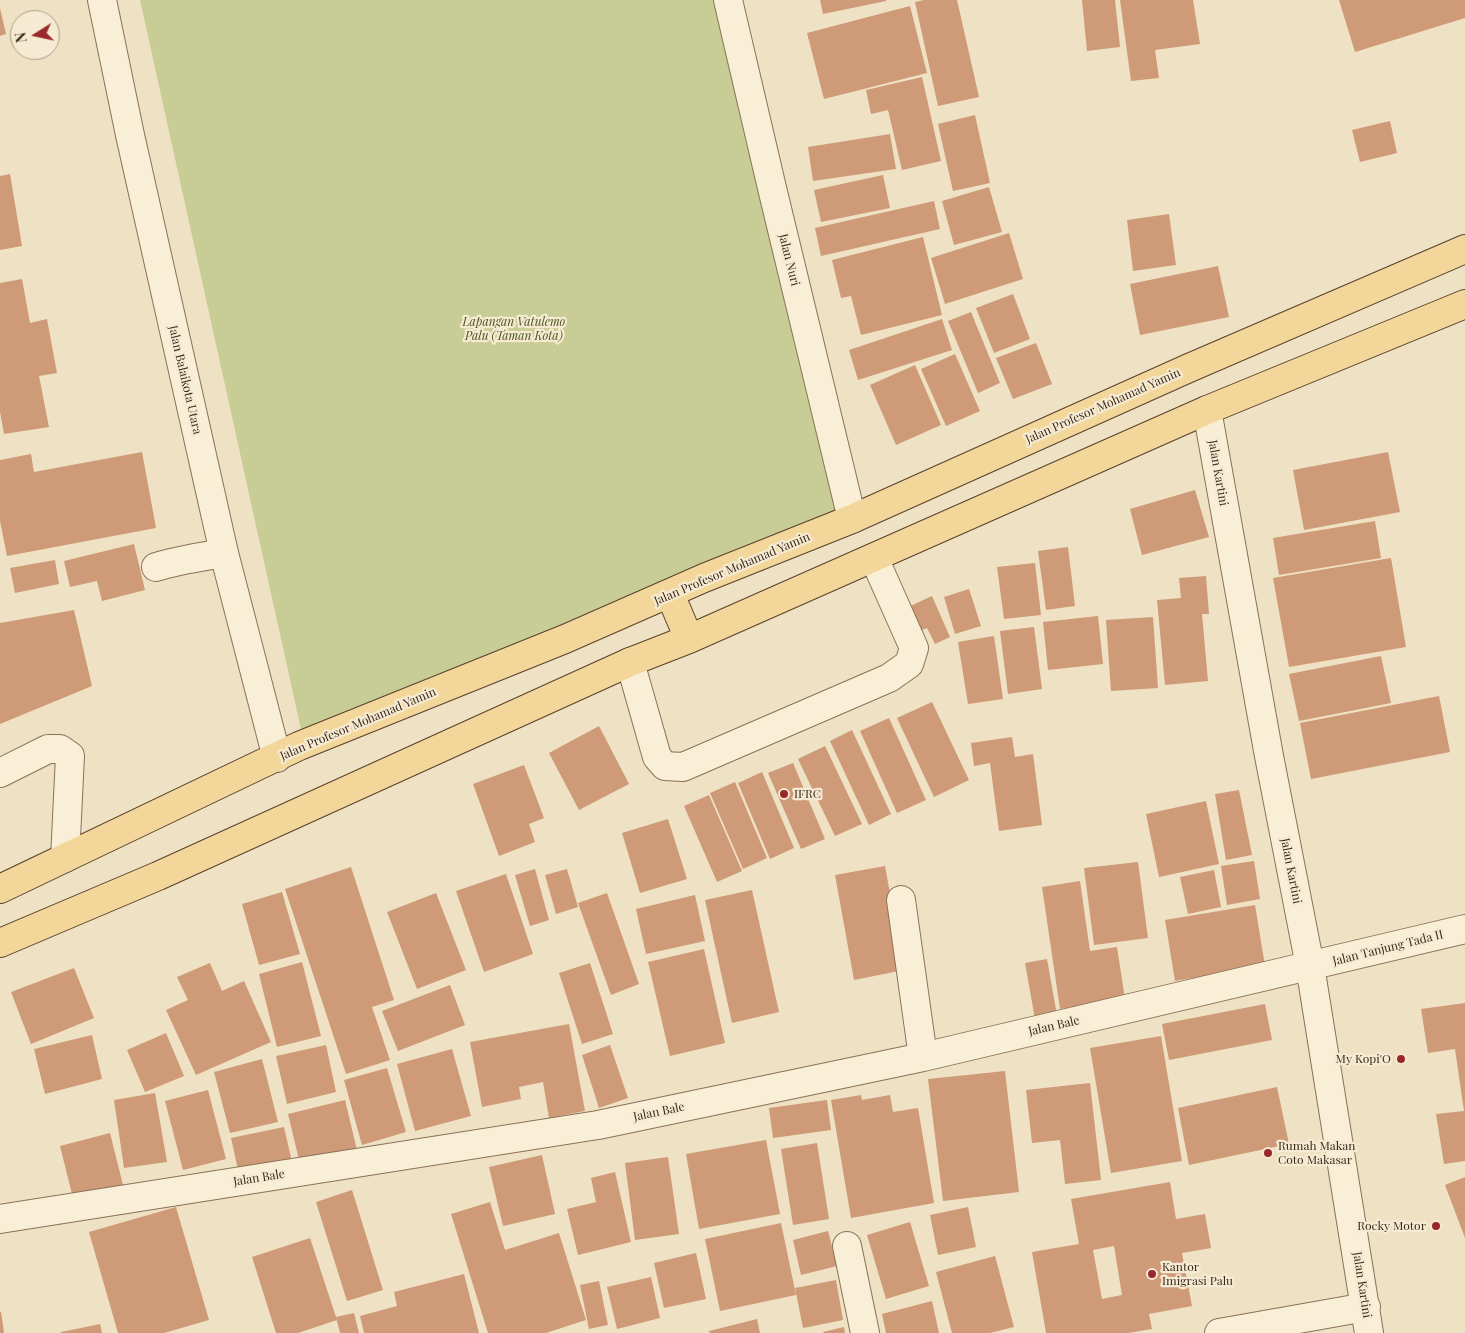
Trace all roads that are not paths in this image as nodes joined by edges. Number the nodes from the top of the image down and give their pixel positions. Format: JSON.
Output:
{"nodes":[{"id":1,"x":102,"y":0,"type":"edge"},
{"id":2,"x":728,"y":0,"type":"edge"},
{"id":3,"x":1465,"y":249,"type":"edge"},
{"id":4,"x":1465,"y":304,"type":"edge"},
{"id":5,"x":1207,"y":410,"type":"junction"},
{"id":6,"x":852,"y":519,"type":"junction"},
{"id":7,"x":224,"y":553,"type":"junction"},
{"id":8,"x":874,"y":558,"type":"junction"},
{"id":9,"x":156,"y":567,"type":"dead end"},
{"id":10,"x":670,"y":594,"type":"junction"},
{"id":11,"x":688,"y":639,"type":"junction"},
{"id":12,"x":630,"y":662,"type":"junction"},
{"id":13,"x":277,"y":758,"type":"junction"},
{"id":14,"x":0,"y":772,"type":"edge"},
{"id":15,"x":64,"y":858,"type":"junction"},
{"id":16,"x":0,"y":889,"type":"edge"},
{"id":17,"x":901,"y":900,"type":"dead end"},
{"id":18,"x":1465,"y":929,"type":"edge"},
{"id":19,"x":0,"y":943,"type":"edge"},
{"id":20,"x":1310,"y":966,"type":"junction"},
{"id":21,"x":923,"y":1057,"type":"junction"},
{"id":22,"x":0,"y":1219,"type":"edge"},
{"id":23,"x":847,"y":1246,"type":"dead end"},
{"id":24,"x":1368,"y":1320,"type":"edge"},
{"id":25,"x":865,"y":1333,"type":"edge"},
{"id":26,"x":1219,"y":1333,"type":"edge"}],
"edges":[{"from":1,"to":7,"type":"street","name":"Jalan Balaikota Utara"},
{"from":2,"to":6,"type":"street","name":"Jalan Nuri"},
{"from":3,"to":6,"type":"main road","name":"Jalan Profesor Mohamad Yamin"},
{"from":4,"to":5,"type":"main road"},
{"from":5,"to":8,"type":"main road"},
{"from":5,"to":20,"type":"street","name":"Jalan Kartini"},
{"from":6,"to":10,"type":"main road","name":"Jalan Profesor Mohamad Yamin"},
{"from":7,"to":9,"type":"street"},
{"from":7,"to":13,"type":"street","name":"Jalan Balaikota Utara"},
{"from":8,"to":11,"type":"main road"},
{"from":8,"to":12,"type":"street"},
{"from":10,"to":11,"type":"main road"},
{"from":10,"to":13,"type":"main road","name":"Jalan Profesor Mohamad Yamin"},
{"from":11,"to":12,"type":"main road"},
{"from":12,"to":19,"type":"main road"},
{"from":13,"to":15,"type":"main road","name":"Jalan Profesor Mohamad Yamin"},
{"from":14,"to":15,"type":"street"},
{"from":15,"to":16,"type":"main road","name":"Jalan Profesor Mohamad Yamin"},
{"from":17,"to":21,"type":"street"},
{"from":18,"to":20,"type":"street","name":"Jalan Tanjung Tada II"},
{"from":20,"to":21,"type":"street","name":"Jalan Bale"},
{"from":20,"to":24,"type":"street","name":"Jalan Kartini"},
{"from":21,"to":22,"type":"street","name":"Jalan Bale"},
{"from":23,"to":25,"type":"street"},
{"from":24,"to":26,"type":"street"}]}
